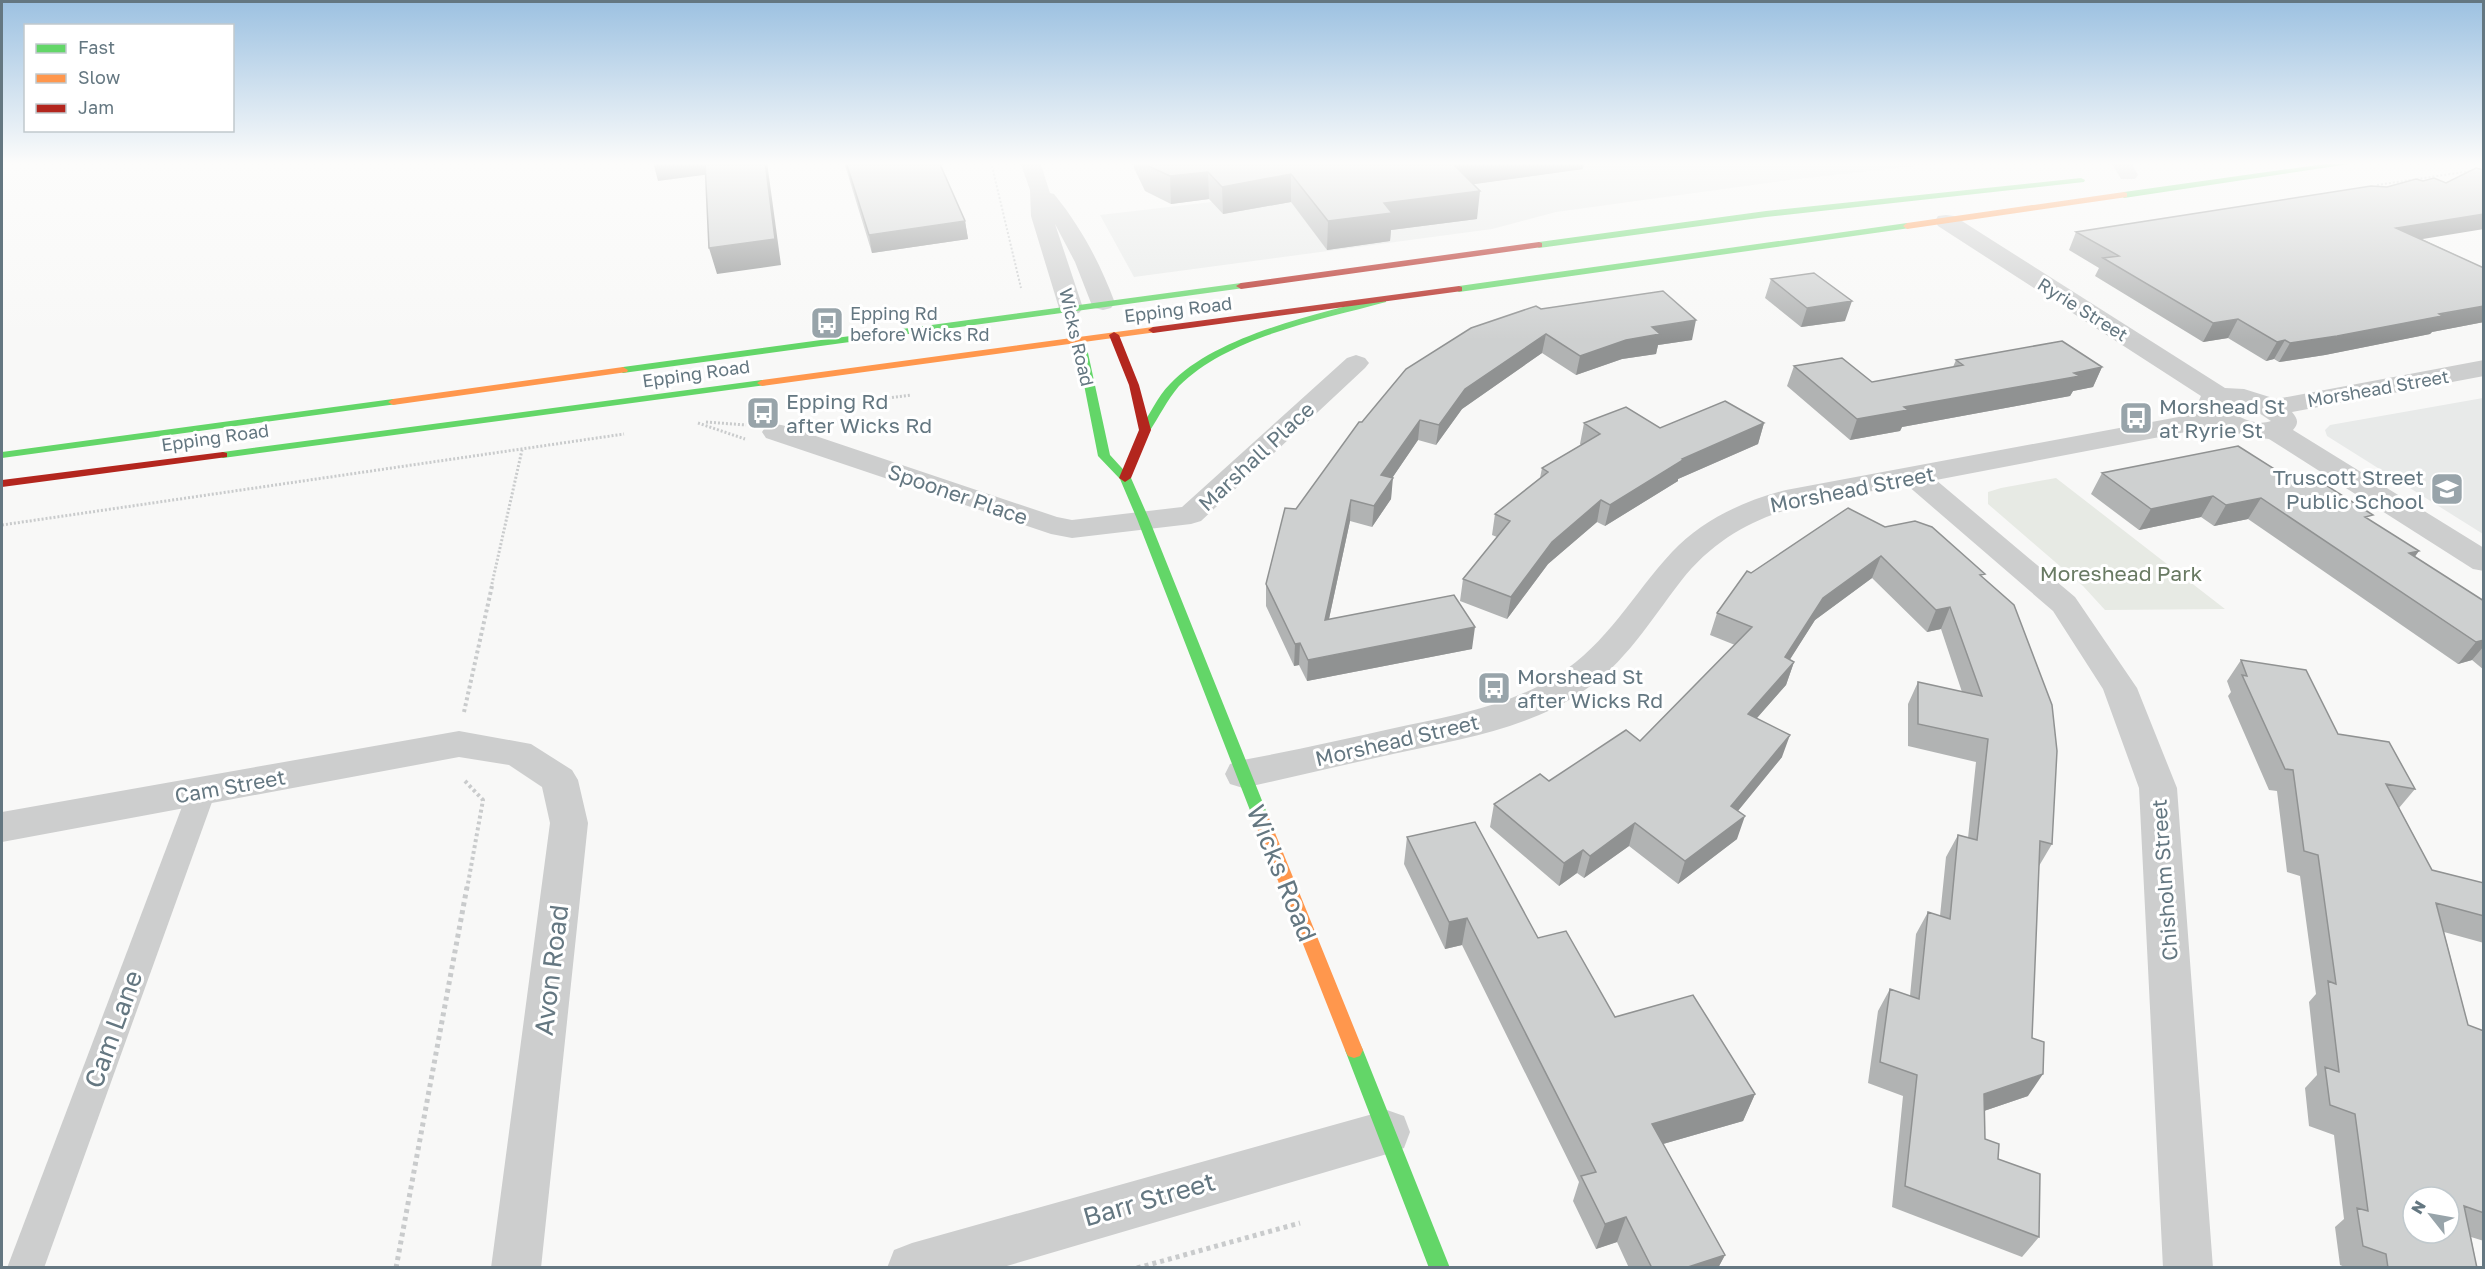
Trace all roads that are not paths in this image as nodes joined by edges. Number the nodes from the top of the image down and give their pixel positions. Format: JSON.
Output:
{"nodes":[{"id":1,"x":1044,"y":221,"type":"edge"},
{"id":2,"x":1066,"y":221,"type":"edge"},
{"id":3,"x":1720,"y":221,"type":"edge"},
{"id":4,"x":1944,"y":221,"type":"edge"},
{"id":5,"x":1946,"y":221,"type":"edge"},
{"id":6,"x":1383,"y":300,"type":"junction"},
{"id":7,"x":1109,"y":319,"type":"junction"},
{"id":8,"x":1075,"y":324,"type":"junction"},
{"id":9,"x":1356,"y":363,"type":"dead end"},
{"id":10,"x":2484,"y":368,"type":"edge"},
{"id":11,"x":2220,"y":407,"type":"junction"},
{"id":12,"x":2273,"y":419,"type":"junction"},
{"id":13,"x":764,"y":429,"type":"road end"},
{"id":14,"x":1145,"y":430,"type":"junction"},
{"id":15,"x":230,"y":453,"type":"junction"},
{"id":16,"x":2,"y":454,"type":"edge"},
{"id":17,"x":1914,"y":476,"type":"junction"},
{"id":18,"x":1125,"y":477,"type":"junction"},
{"id":19,"x":2,"y":484,"type":"edge"},
{"id":20,"x":2,"y":497,"type":"edge"},
{"id":21,"x":1143,"y":519,"type":"junction"},
{"id":22,"x":2484,"y":562,"type":"edge"},
{"id":23,"x":462,"y":747,"type":"joint"},
{"id":24,"x":1243,"y":774,"type":"junction"},
{"id":25,"x":202,"y":791,"type":"junction"},
{"id":26,"x":2,"y":827,"type":"edge"},
{"id":27,"x":1387,"y":1132,"type":"junction"},
{"id":28,"x":25,"y":1268,"type":"edge"},
{"id":29,"x":516,"y":1268,"type":"edge"},
{"id":30,"x":912,"y":1268,"type":"edge"},
{"id":31,"x":1440,"y":1268,"type":"edge"},
{"id":32,"x":2188,"y":1268,"type":"edge"}],
"edges":[{"from":1,"to":8,"type":"street","name":"Wicks Road"},
{"from":2,"to":7,"type":"street","name":"Wicks Road"},
{"from":3,"to":7,"type":"main road","name":"Epping Road"},
{"from":4,"to":6,"type":"main road","name":"Epping Road"},
{"from":5,"to":11,"type":"street","name":"Ryrie Street"},
{"from":6,"to":7,"type":"main road","name":"Epping Road"},
{"from":6,"to":14,"type":"main road"},
{"from":7,"to":8,"type":"main road","name":"Epping Road"},
{"from":7,"to":8,"type":"main road","name":"Epping Road"},
{"from":7,"to":14,"type":"main road","name":"Wicks Road"},
{"from":8,"to":15,"type":"main road","name":"Epping Road"},
{"from":8,"to":16,"type":"main road","name":"Epping Road"},
{"from":8,"to":18,"type":"main road","name":"Wicks Road"},
{"from":9,"to":21,"type":"street","name":"Marshall Place"},
{"from":10,"to":12,"type":"street","name":"Morshead Street"},
{"from":11,"to":12,"type":"street","name":"Ryrie Street"},
{"from":11,"to":17,"type":"street","name":"Morshead Street"},
{"from":12,"to":22,"type":"street"},
{"from":13,"to":21,"type":"street","name":"Spooner Place"},
{"from":14,"to":18,"type":"main road"},
{"from":15,"to":19,"type":"main road","name":"Epping Road"},
{"from":15,"to":20,"type":"main road"},
{"from":17,"to":24,"type":"street","name":"Morshead Street"},
{"from":17,"to":32,"type":"street","name":"Chisholm Street"},
{"from":18,"to":21,"type":"main road","name":"Wicks Road"},
{"from":21,"to":24,"type":"main road","name":"Wicks Road"},
{"from":23,"to":25,"type":"street","name":"Cam Street"},
{"from":23,"to":29,"type":"street","name":"Avon Road"},
{"from":24,"to":27,"type":"main road","name":"Wicks Road"},
{"from":25,"to":26,"type":"street","name":"Cam Street"},
{"from":25,"to":28,"type":"lane","name":"Cam Lane"},
{"from":27,"to":30,"type":"street","name":"Barr Street"},
{"from":27,"to":31,"type":"main road","name":"Wicks Road"}]}
